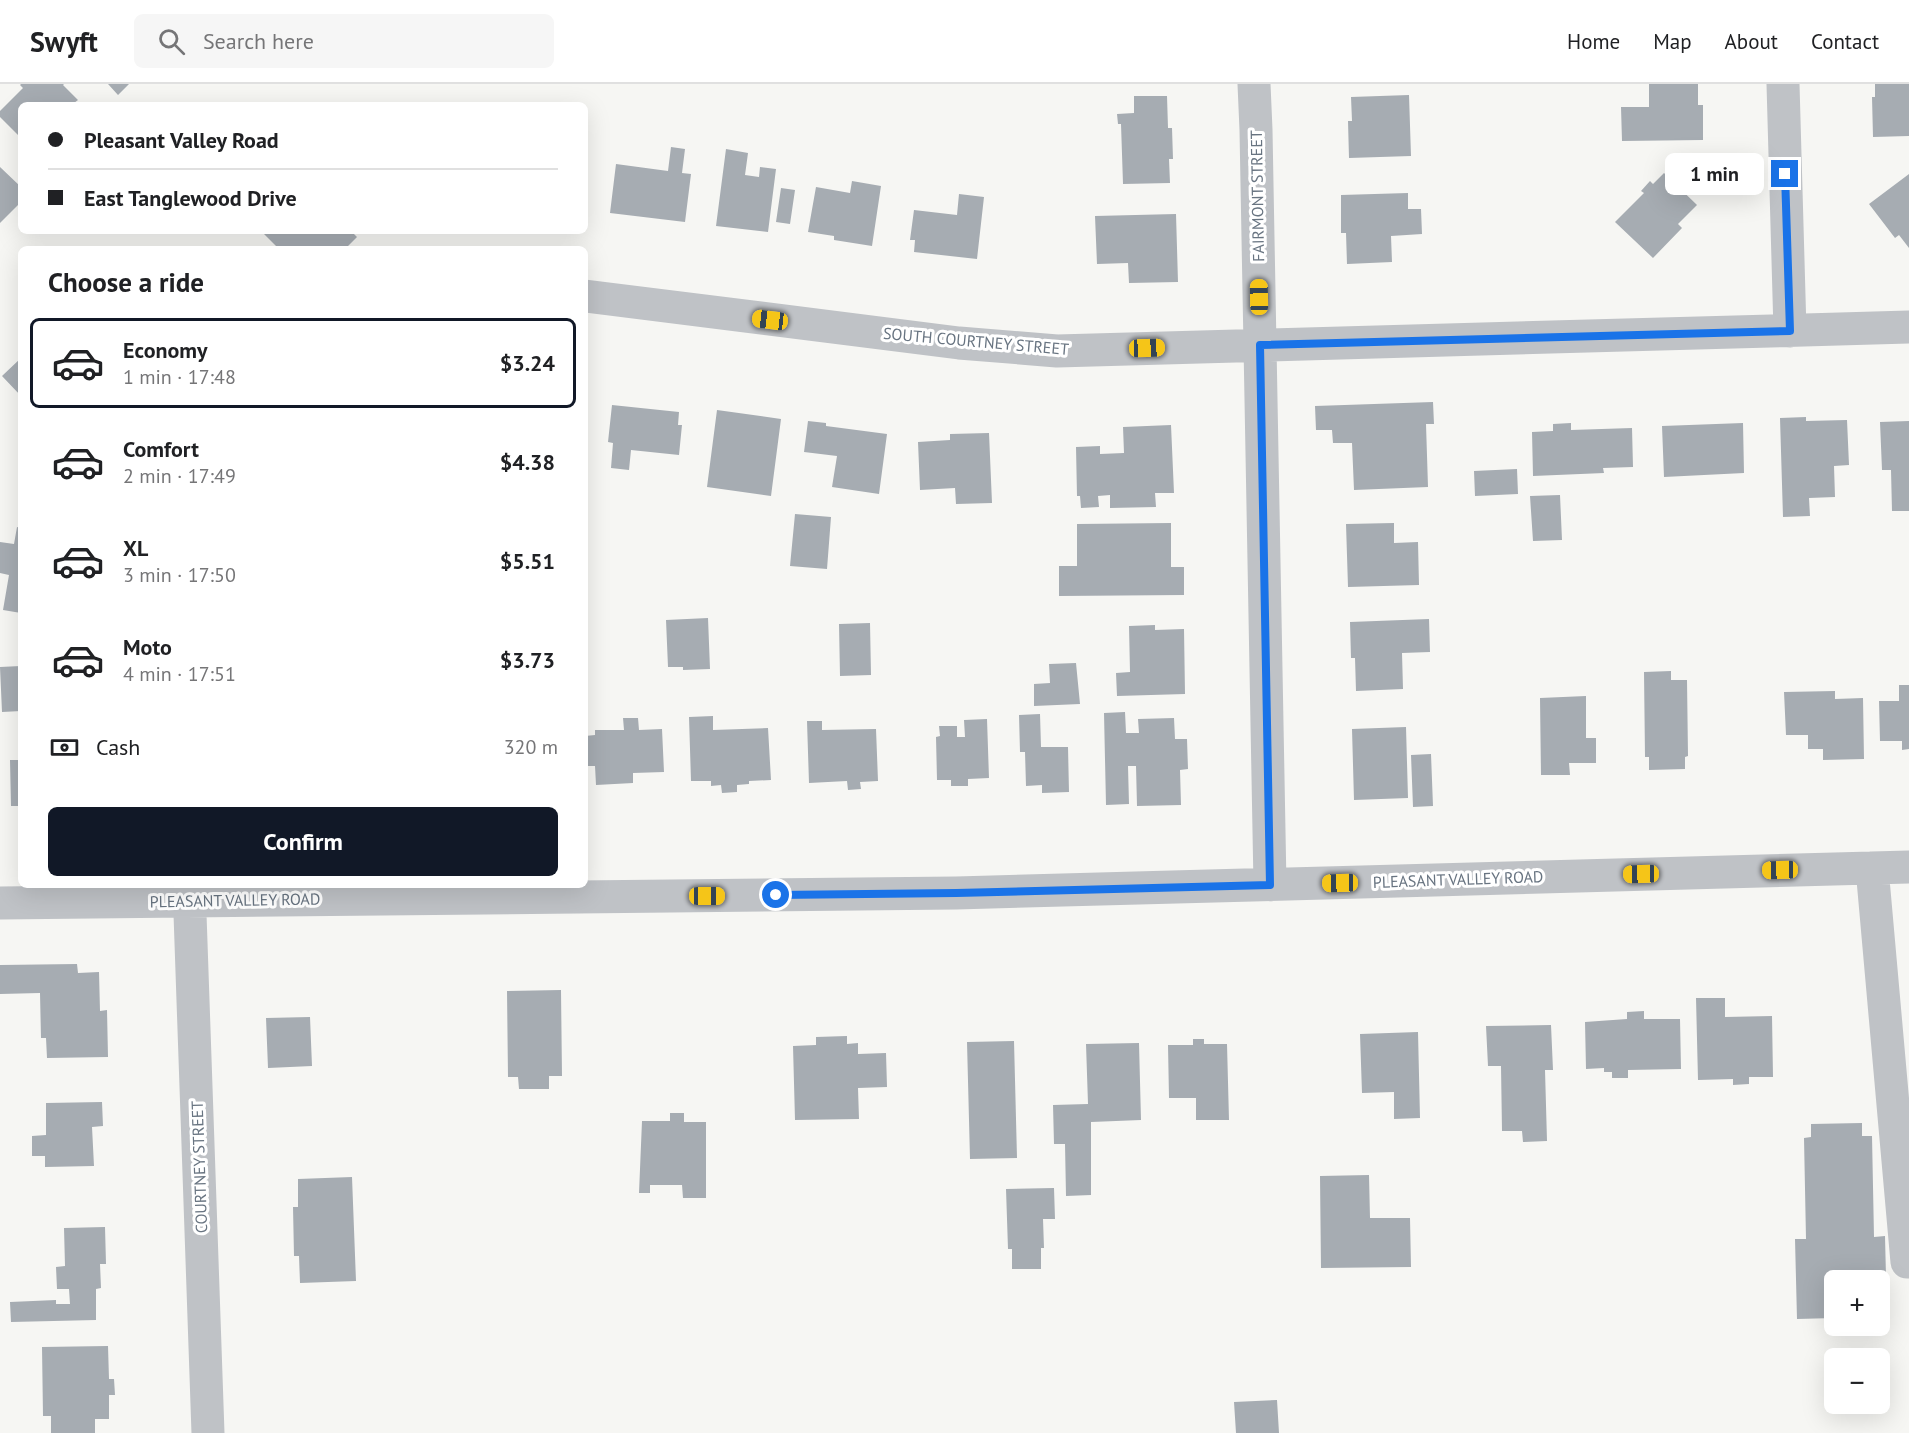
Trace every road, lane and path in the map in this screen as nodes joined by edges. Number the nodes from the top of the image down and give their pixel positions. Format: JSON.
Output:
{"nodes":[{"id":1,"x":1254,"y":84,"type":"edge"},
{"id":2,"x":1783,"y":84,"type":"edge"},
{"id":3,"x":588,"y":296,"type":"edge"},
{"id":4,"x":1909,"y":327,"type":"edge"},
{"id":5,"x":1790,"y":331,"type":"junction"},
{"id":6,"x":1260,"y":345,"type":"junction"},
{"id":7,"x":1909,"y":867,"type":"edge"},
{"id":8,"x":1872,"y":868,"type":"junction"},
{"id":9,"x":1270,"y":885,"type":"junction"},
{"id":10,"x":190,"y":893,"type":"edge"},
{"id":11,"x":0,"y":903,"type":"edge"},
{"id":12,"x":1909,"y":1262,"type":"edge"},
{"id":13,"x":208,"y":1433,"type":"edge"}],
"edges":[{"from":1,"to":6,"type":"street","name":"FAIRMONT STREET"},
{"from":2,"to":5,"type":"street"},
{"from":3,"to":6,"type":"street","name":"SOUTH COURTNEY STREET"},
{"from":4,"to":5,"type":"street","name":"SOUTH COURTNEY STREET"},
{"from":5,"to":6,"type":"street","name":"SOUTH COURTNEY STREET"},
{"from":6,"to":9,"type":"street","name":"FAIRMONT STREET"},
{"from":7,"to":8,"type":"street","name":"PLEASANT VALLEY ROAD"},
{"from":8,"to":9,"type":"street","name":"PLEASANT VALLEY ROAD"},
{"from":8,"to":12,"type":"street"},
{"from":9,"to":10,"type":"street","name":"PLEASANT VALLEY ROAD"},
{"from":10,"to":11,"type":"street","name":"PLEASANT VALLEY ROAD"},
{"from":10,"to":13,"type":"street","name":"COURTNEY STREET"}]}
